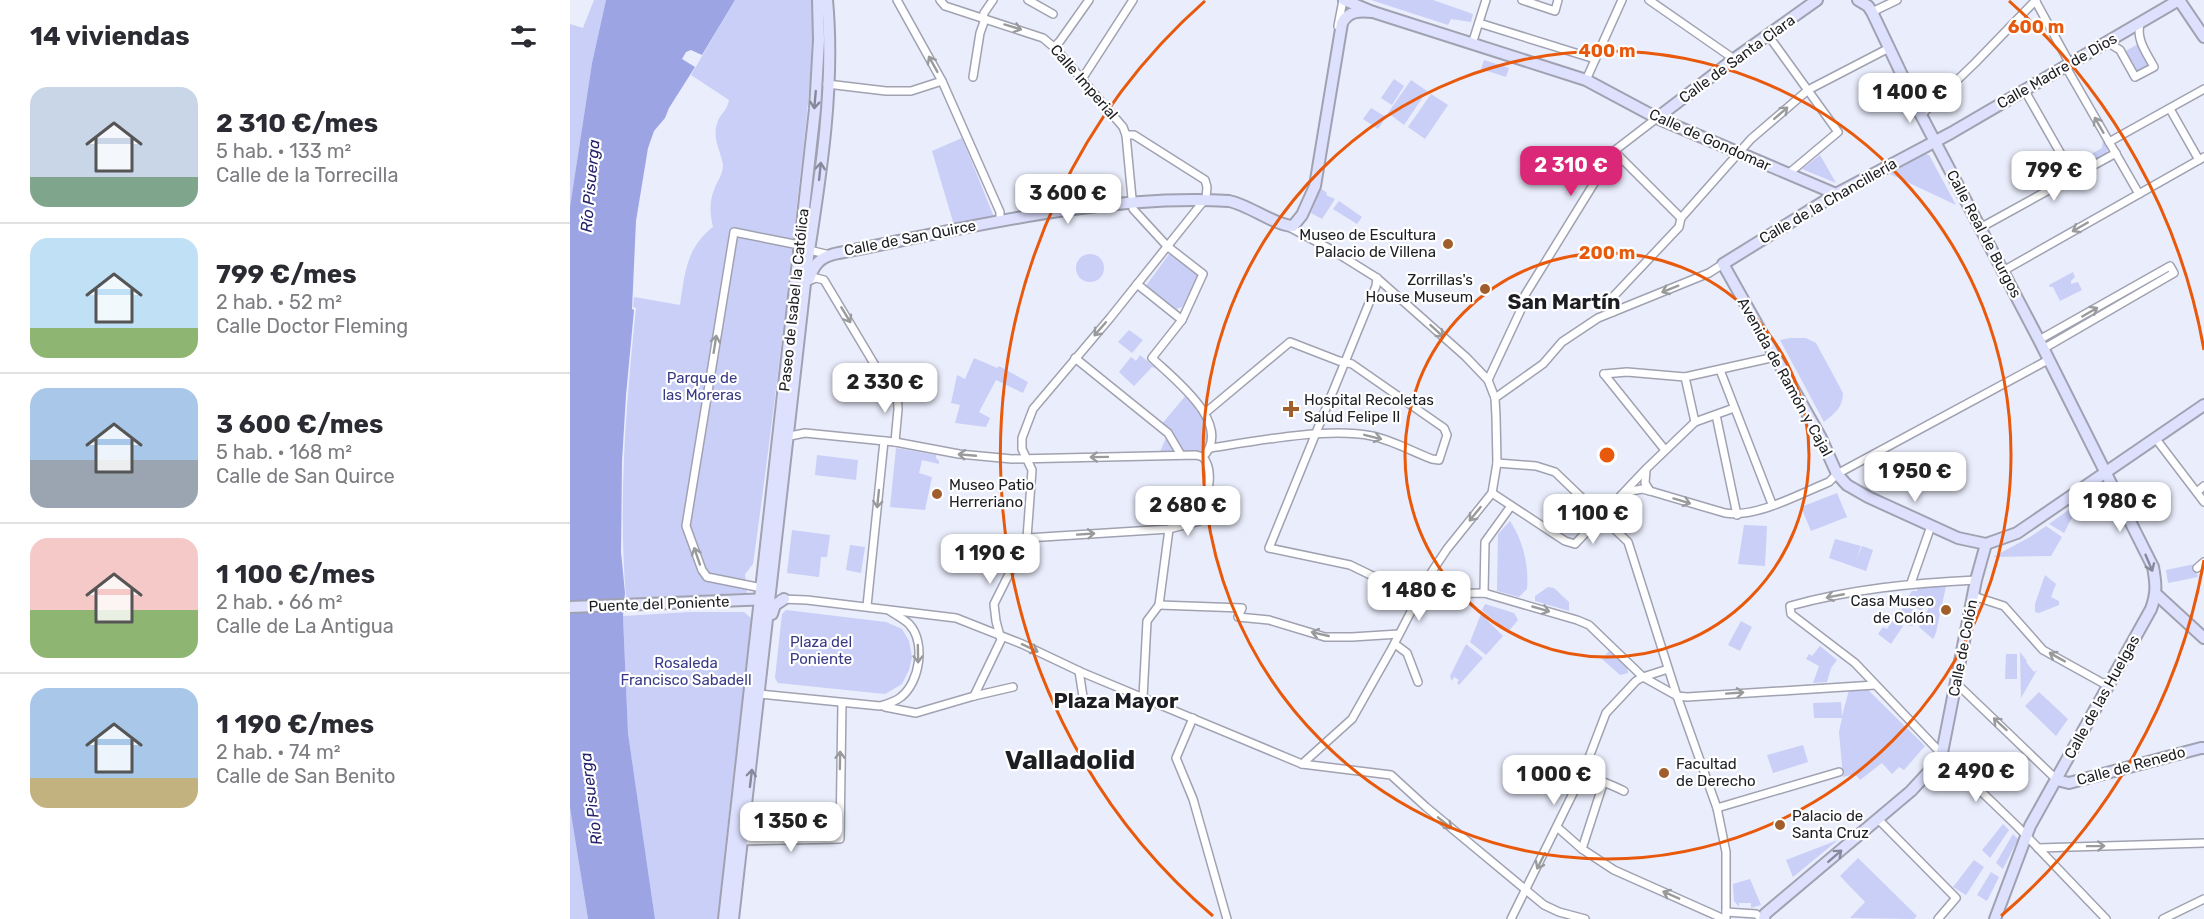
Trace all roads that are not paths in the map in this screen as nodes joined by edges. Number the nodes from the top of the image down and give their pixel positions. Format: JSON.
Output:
{"nodes":[{"id":1,"x":818,"y":0,"type":"edge"},
{"id":2,"x":827,"y":0,"type":"edge"},
{"id":3,"x":897,"y":0,"type":"edge"},
{"id":4,"x":940,"y":0,"type":"edge"},
{"id":5,"x":993,"y":0,"type":"edge"},
{"id":6,"x":1028,"y":0,"type":"edge"},
{"id":7,"x":1089,"y":0,"type":"edge"},
{"id":8,"x":1133,"y":0,"type":"edge"},
{"id":9,"x":1343,"y":0,"type":"edge"},
{"id":10,"x":1486,"y":0,"type":"edge"},
{"id":11,"x":1521,"y":0,"type":"edge"},
{"id":12,"x":1558,"y":0,"type":"edge"},
{"id":13,"x":1622,"y":0,"type":"edge"},
{"id":14,"x":1649,"y":0,"type":"edge"},
{"id":15,"x":1817,"y":0,"type":"edge"},
{"id":16,"x":1858,"y":0,"type":"edge"},
{"id":17,"x":1897,"y":0,"type":"edge"},
{"id":18,"x":2035,"y":0,"type":"edge"},
{"id":19,"x":2179,"y":0,"type":"edge"},
{"id":20,"x":1366,"y":6,"type":"edge"},
{"id":21,"x":1872,"y":12,"type":"junction"},
{"id":22,"x":1053,"y":14,"type":"dead end"},
{"id":23,"x":984,"y":18,"type":"junction"},
{"id":24,"x":1342,"y":23,"type":"junction"},
{"id":25,"x":1479,"y":23,"type":"junction"},
{"id":26,"x":2140,"y":23,"type":"junction"},
{"id":27,"x":1768,"y":35,"type":"junction"},
{"id":28,"x":2204,"y":37,"type":"edge"},
{"id":29,"x":2108,"y":42,"type":"junction"},
{"id":30,"x":1472,"y":44,"type":"junction"},
{"id":31,"x":1054,"y":46,"type":"junction"},
{"id":32,"x":1889,"y":48,"type":"junction"},
{"id":33,"x":1594,"y":59,"type":"junction"},
{"id":34,"x":1734,"y":59,"type":"junction"},
{"id":35,"x":2068,"y":65,"type":"junction"},
{"id":36,"x":973,"y":77,"type":"dead end"},
{"id":37,"x":1082,"y":79,"type":"junction"},
{"id":38,"x":1586,"y":80,"type":"junction"},
{"id":39,"x":942,"y":81,"type":"junction"},
{"id":40,"x":827,"y":84,"type":"junction"},
{"id":41,"x":1808,"y":90,"type":"junction"},
{"id":42,"x":2204,"y":90,"type":"edge"},
{"id":43,"x":2025,"y":91,"type":"junction"},
{"id":44,"x":2170,"y":109,"type":"junction"},
{"id":45,"x":1920,"y":114,"type":"junction"},
{"id":46,"x":1658,"y":118,"type":"junction"},
{"id":47,"x":1126,"y":135,"type":"junction"},
{"id":48,"x":1935,"y":141,"type":"junction"},
{"id":49,"x":2109,"y":142,"type":"junction"},
{"id":50,"x":1614,"y":151,"type":"junction"},
{"id":51,"x":1739,"y":153,"type":"junction"},
{"id":52,"x":2115,"y":153,"type":"junction"},
{"id":53,"x":2201,"y":158,"type":"edge"},
{"id":54,"x":1316,"y":171,"type":"junction"},
{"id":55,"x":1788,"y":174,"type":"junction"},
{"id":56,"x":2074,"y":177,"type":"junction"},
{"id":57,"x":1836,"y":194,"type":"junction"},
{"id":58,"x":2139,"y":194,"type":"junction"},
{"id":59,"x":1204,"y":201,"type":"junction"},
{"id":60,"x":1132,"y":202,"type":"junction"},
{"id":61,"x":1681,"y":218,"type":"junction"},
{"id":62,"x":1000,"y":220,"type":"junction"},
{"id":63,"x":1295,"y":228,"type":"junction"},
{"id":64,"x":1980,"y":228,"type":"junction"},
{"id":65,"x":1167,"y":246,"type":"junction"},
{"id":66,"x":804,"y":248,"type":"junction"},
{"id":67,"x":830,"y":255,"type":"junction"},
{"id":68,"x":815,"y":264,"type":"junction"},
{"id":69,"x":1723,"y":264,"type":"junction"},
{"id":70,"x":2003,"y":271,"type":"junction"},
{"id":71,"x":1377,"y":278,"type":"junction"},
{"id":72,"x":825,"y":280,"type":"junction"},
{"id":73,"x":1137,"y":284,"type":"junction"},
{"id":74,"x":807,"y":285,"type":"junction"},
{"id":75,"x":1613,"y":312,"type":"junction"},
{"id":76,"x":1182,"y":320,"type":"junction"},
{"id":77,"x":2041,"y":344,"type":"junction"},
{"id":78,"x":1774,"y":357,"type":"junction"},
{"id":79,"x":1075,"y":358,"type":"junction"},
{"id":80,"x":2048,"y":360,"type":"junction"},
{"id":81,"x":1345,"y":362,"type":"junction"},
{"id":82,"x":1720,"y":370,"type":"junction"},
{"id":83,"x":1685,"y":376,"type":"junction"},
{"id":84,"x":1488,"y":380,"type":"junction"},
{"id":85,"x":1495,"y":398,"type":"junction"},
{"id":86,"x":2204,"y":405,"type":"edge"},
{"id":87,"x":1734,"y":408,"type":"junction"},
{"id":88,"x":1205,"y":413,"type":"junction"},
{"id":89,"x":1716,"y":415,"type":"junction"},
{"id":90,"x":1695,"y":422,"type":"junction"},
{"id":91,"x":1315,"y":434,"type":"junction"},
{"id":92,"x":789,"y":436,"type":"junction"},
{"id":93,"x":2156,"y":439,"type":"junction"},
{"id":94,"x":778,"y":441,"type":"junction"},
{"id":95,"x":884,"y":441,"type":"junction"},
{"id":96,"x":895,"y":442,"type":"junction"},
{"id":97,"x":1211,"y":448,"type":"junction"},
{"id":98,"x":1665,"y":450,"type":"junction"},
{"id":99,"x":1181,"y":455,"type":"junction"},
{"id":100,"x":1203,"y":457,"type":"junction"},
{"id":101,"x":1026,"y":458,"type":"junction"},
{"id":102,"x":1497,"y":464,"type":"junction"},
{"id":103,"x":1647,"y":468,"type":"junction"},
{"id":104,"x":2106,"y":472,"type":"junction"},
{"id":105,"x":1837,"y":474,"type":"junction"},
{"id":106,"x":2204,"y":486,"type":"edge"},
{"id":107,"x":1650,"y":491,"type":"junction"},
{"id":108,"x":1626,"y":492,"type":"junction"},
{"id":109,"x":2197,"y":492,"type":"junction"},
{"id":110,"x":1492,"y":493,"type":"junction"},
{"id":111,"x":2204,"y":502,"type":"edge"},
{"id":112,"x":1772,"y":504,"type":"junction"},
{"id":113,"x":1511,"y":506,"type":"junction"},
{"id":114,"x":1737,"y":515,"type":"junction"},
{"id":115,"x":1603,"y":517,"type":"junction"},
{"id":116,"x":1931,"y":526,"type":"junction"},
{"id":117,"x":1169,"y":529,"type":"junction"},
{"id":118,"x":1027,"y":538,"type":"junction"},
{"id":119,"x":1986,"y":544,"type":"junction"},
{"id":120,"x":2204,"y":562,"type":"edge"},
{"id":121,"x":2197,"y":568,"type":"dead end"},
{"id":122,"x":1431,"y":573,"type":"junction"},
{"id":123,"x":1976,"y":580,"type":"junction"},
{"id":124,"x":1911,"y":583,"type":"junction"},
{"id":125,"x":2156,"y":591,"type":"junction"},
{"id":126,"x":1484,"y":593,"type":"junction"},
{"id":127,"x":1435,"y":594,"type":"junction"},
{"id":128,"x":764,"y":596,"type":"junction"},
{"id":129,"x":1973,"y":596,"type":"junction"},
{"id":130,"x":1418,"y":598,"type":"junction"},
{"id":131,"x":784,"y":599,"type":"junction"},
{"id":132,"x":747,"y":600,"type":"junction"},
{"id":133,"x":1159,"y":605,"type":"junction"},
{"id":134,"x":867,"y":606,"type":"junction"},
{"id":135,"x":570,"y":607,"type":"edge"},
{"id":136,"x":888,"y":610,"type":"junction"},
{"id":137,"x":759,"y":613,"type":"junction"},
{"id":138,"x":769,"y":628,"type":"junction"},
{"id":139,"x":1399,"y":634,"type":"junction"},
{"id":140,"x":1001,"y":636,"type":"junction"},
{"id":141,"x":2204,"y":638,"type":"edge"},
{"id":142,"x":1395,"y":644,"type":"junction"},
{"id":143,"x":1668,"y":669,"type":"junction"},
{"id":144,"x":1079,"y":671,"type":"junction"},
{"id":145,"x":1643,"y":677,"type":"junction"},
{"id":146,"x":1418,"y":682,"type":"dead end"},
{"id":147,"x":1673,"y":683,"type":"junction"},
{"id":148,"x":1956,"y":683,"type":"junction"},
{"id":149,"x":1875,"y":685,"type":"junction"},
{"id":150,"x":2108,"y":686,"type":"junction"},
{"id":151,"x":1013,"y":687,"type":"dead end"},
{"id":152,"x":1662,"y":687,"type":"junction"},
{"id":153,"x":760,"y":694,"type":"junction"},
{"id":154,"x":974,"y":696,"type":"junction"},
{"id":155,"x":1677,"y":696,"type":"junction"},
{"id":156,"x":1143,"y":698,"type":"junction"},
{"id":157,"x":842,"y":703,"type":"junction"},
{"id":158,"x":1084,"y":703,"type":"dead end"},
{"id":159,"x":748,"y":705,"type":"junction"},
{"id":160,"x":880,"y":706,"type":"junction"},
{"id":161,"x":1193,"y":718,"type":"junction"},
{"id":162,"x":2204,"y":748,"type":"edge"},
{"id":163,"x":1942,"y":753,"type":"junction"},
{"id":164,"x":1302,"y":764,"type":"junction"},
{"id":165,"x":1583,"y":772,"type":"junction"},
{"id":166,"x":1839,"y":772,"type":"dead end"},
{"id":167,"x":2057,"y":780,"type":"junction"},
{"id":168,"x":1604,"y":784,"type":"junction"},
{"id":169,"x":1624,"y":791,"type":"dead end"},
{"id":170,"x":1717,"y":808,"type":"junction"},
{"id":171,"x":1878,"y":819,"type":"junction"},
{"id":172,"x":1557,"y":827,"type":"junction"},
{"id":173,"x":2027,"y":836,"type":"junction"},
{"id":174,"x":743,"y":841,"type":"junction"},
{"id":175,"x":2204,"y":843,"type":"edge"},
{"id":176,"x":2038,"y":848,"type":"junction"},
{"id":177,"x":1582,"y":849,"type":"junction"},
{"id":178,"x":1526,"y":889,"type":"junction"},
{"id":179,"x":2204,"y":898,"type":"edge"},
{"id":180,"x":1726,"y":917,"type":"edge"},
{"id":181,"x":1998,"y":918,"type":"edge"},
{"id":182,"x":724,"y":919,"type":"edge"},
{"id":183,"x":733,"y":919,"type":"edge"},
{"id":184,"x":1227,"y":919,"type":"edge"},
{"id":185,"x":1511,"y":919,"type":"edge"},
{"id":186,"x":1585,"y":919,"type":"edge"},
{"id":187,"x":1763,"y":919,"type":"edge"},
{"id":188,"x":1938,"y":919,"type":"edge"},
{"id":189,"x":2106,"y":919,"type":"edge"},
{"id":190,"x":2163,"y":919,"type":"edge"}],
"edges":[{"from":1,"to":66,"type":"main road","name":"Paseo de Isabel la Católica","one_way":true},
{"from":2,"to":40,"type":"main road","name":"Paseo de Isabel la Católica"},
{"from":39,"to":3,"type":"street","one_way":true},
{"from":4,"to":23,"type":"street","name":"Calle Imperial"},
{"from":5,"to":23,"type":"street"},
{"from":6,"to":22,"type":"street"},
{"from":7,"to":31,"type":"street"},
{"from":8,"to":37,"type":"street"},
{"from":9,"to":20,"type":"main road","name":"Calle de Gondomar"},
{"from":9,"to":24,"type":"street"},
{"from":9,"to":54,"type":"street"},
{"from":10,"to":25,"type":"street"},
{"from":11,"to":12,"type":"street"},
{"from":13,"to":33,"type":"street"},
{"from":14,"to":34,"type":"street"},
{"from":15,"to":27,"type":"main road","name":"Calle de Santa Clara"},
{"from":16,"to":21,"type":"main road","name":"Calle Real de Burgos"},
{"from":17,"to":21,"type":"street"},
{"from":18,"to":35,"type":"street"},
{"from":18,"to":45,"type":"street"},
{"from":19,"to":26,"type":"main road","name":"Calle Madre de Dios"},
{"from":19,"to":28,"type":"main road"},
{"from":20,"to":24,"type":"main road"},
{"from":20,"to":30,"type":"main road","name":"Calle de Gondomar"},
{"from":21,"to":32,"type":"main road","name":"Calle Real de Burgos"},
{"from":23,"to":31,"type":"street","name":"Calle Imperial","one_way":true},
{"from":23,"to":36,"type":"street"},
{"from":24,"to":54,"type":"main road"},
{"from":25,"to":30,"type":"street"},
{"from":25,"to":33,"type":"street"},
{"from":26,"to":29,"type":"main road","name":"Calle Madre de Dios"},
{"from":26,"to":29,"type":"street"},
{"from":27,"to":34,"type":"main road","name":"Calle de Santa Clara"},
{"from":27,"to":41,"type":"street"},
{"from":29,"to":35,"type":"main road","name":"Calle Madre de Dios"},
{"from":30,"to":38,"type":"main road","name":"Calle de Gondomar"},
{"from":31,"to":37,"type":"street","name":"Calle Imperial"},
{"from":32,"to":41,"type":"street"},
{"from":32,"to":45,"type":"main road","name":"Calle Real de Burgos"},
{"from":33,"to":38,"type":"street"},
{"from":34,"to":46,"type":"main road","name":"Calle de Santa Clara"},
{"from":35,"to":43,"type":"main road","name":"Calle Madre de Dios"},
{"from":49,"to":35,"type":"street","one_way":true},
{"from":37,"to":47,"type":"street","name":"Calle Imperial"},
{"from":38,"to":46,"type":"main road","name":"Calle de Gondomar"},
{"from":39,"to":40,"type":"street"},
{"from":39,"to":62,"type":"street"},
{"from":66,"to":40,"type":"main road","name":"Paseo de Isabel la Católica","one_way":true},
{"from":51,"to":41,"type":"street","one_way":true},
{"from":41,"to":55,"type":"street"},
{"from":42,"to":44,"type":"street"},
{"from":43,"to":48,"type":"main road","name":"Calle Madre de Dios"},
{"from":43,"to":56,"type":"street"},
{"from":44,"to":49,"type":"street"},
{"from":44,"to":53,"type":"street"},
{"from":45,"to":48,"type":"main road","name":"Calle Real de Burgos"},
{"from":46,"to":50,"type":"street"},
{"from":46,"to":51,"type":"main road","name":"Calle de Gondomar"},
{"from":47,"to":59,"type":"street"},
{"from":47,"to":60,"type":"street","name":"Calle Imperial"},
{"from":48,"to":57,"type":"main road","name":"Calle de la Chancillería"},
{"from":48,"to":64,"type":"main road","name":"Calle Real de Burgos"},
{"from":49,"to":52,"type":"street"},
{"from":50,"to":61,"type":"street"},
{"from":50,"to":84,"type":"street"},
{"from":51,"to":55,"type":"main road","name":"Calle de Gondomar"},
{"from":51,"to":61,"type":"street"},
{"from":52,"to":56,"type":"street"},
{"from":52,"to":58,"type":"street"},
{"from":53,"to":58,"type":"street"},
{"from":54,"to":63,"type":"main road"},
{"from":55,"to":57,"type":"main road","name":"Calle de Gondomar"},
{"from":56,"to":64,"type":"street"},
{"from":57,"to":69,"type":"main road","name":"Calle de la Chancillería"},
{"from":58,"to":70,"type":"street","one_way":true},
{"from":59,"to":60,"type":"main road","name":"Calle de San Quirce"},
{"from":59,"to":63,"type":"main road","name":"Calle de San Quirce"},
{"from":59,"to":65,"type":"street"},
{"from":60,"to":62,"type":"main road","name":"Calle de San Quirce"},
{"from":60,"to":65,"type":"street"},
{"from":61,"to":75,"type":"street"},
{"from":62,"to":67,"type":"main road","name":"Calle de San Quirce"},
{"from":63,"to":71,"type":"street"},
{"from":64,"to":70,"type":"main road","name":"Calle Real de Burgos"},
{"from":65,"to":73,"type":"street"},
{"from":65,"to":76,"type":"street"},
{"from":66,"to":67,"type":"street","name":"Calle de San Quirce"},
{"from":66,"to":68,"type":"street"},
{"from":66,"to":74,"type":"main road","name":"Paseo de Isabel la Católica"},
{"from":66,"to":94,"type":"main road","name":"Paseo de Isabel la Católica"},
{"from":128,"to":66,"type":"street","name":"Calle de San Quirce","one_way":true},
{"from":67,"to":68,"type":"main road","name":"Calle de San Quirce"},
{"from":68,"to":72,"type":"street"},
{"from":68,"to":74,"type":"main road"},
{"from":69,"to":75,"type":"street","one_way":true},
{"from":69,"to":78,"type":"main road","name":"Avenida de Ramón y Cajal"},
{"from":70,"to":77,"type":"main road","name":"Calle Real de Burgos"},
{"from":71,"to":81,"type":"street"},
{"from":71,"to":84,"type":"street","one_way":true},
{"from":72,"to":74,"type":"street"},
{"from":72,"to":96,"type":"street","one_way":true},
{"from":73,"to":76,"type":"street"},
{"from":73,"to":79,"type":"street","one_way":true},
{"from":74,"to":92,"type":"main road","name":"Paseo de Isabel la Católica"},
{"from":75,"to":85,"type":"street"},
{"from":76,"to":88,"type":"street"},
{"from":77,"to":77,"type":"street","one_way":true},
{"from":77,"to":80,"type":"main road","name":"Calle Real de Burgos"},
{"from":78,"to":82,"type":"street"},
{"from":78,"to":105,"type":"main road","name":"Avenida de Ramón y Cajal"},
{"from":79,"to":99,"type":"street"},
{"from":79,"to":101,"type":"street"},
{"from":80,"to":104,"type":"main road","name":"Calle Real de Burgos"},
{"from":80,"to":105,"type":"street"},
{"from":81,"to":88,"type":"street"},
{"from":81,"to":91,"type":"street"},
{"from":91,"to":81,"type":"street","one_way":true},
{"from":82,"to":83,"type":"street"},
{"from":82,"to":87,"type":"street"},
{"from":83,"to":90,"type":"street"},
{"from":83,"to":98,"type":"street"},
{"from":84,"to":85,"type":"street"},
{"from":85,"to":102,"type":"street"},
{"from":86,"to":93,"type":"main road"},
{"from":87,"to":89,"type":"street"},
{"from":87,"to":112,"type":"street"},
{"from":88,"to":97,"type":"street"},
{"from":89,"to":90,"type":"street"},
{"from":89,"to":114,"type":"street"},
{"from":90,"to":98,"type":"street"},
{"from":91,"to":97,"type":"street"},
{"from":91,"to":130,"type":"street"},
{"from":92,"to":94,"type":"street"},
{"from":92,"to":95,"type":"street"},
{"from":92,"to":128,"type":"main road","name":"Paseo de Isabel la Católica"},
{"from":93,"to":104,"type":"main road"},
{"from":93,"to":109,"type":"street"},
{"from":94,"to":128,"type":"main road","name":"Paseo de Isabel la Católica"},
{"from":95,"to":96,"type":"street"},
{"from":95,"to":134,"type":"street","one_way":true},
{"from":101,"to":96,"type":"street","one_way":true},
{"from":97,"to":100,"type":"street"},
{"from":98,"to":103,"type":"street"},
{"from":99,"to":100,"type":"street"},
{"from":99,"to":101,"type":"street","one_way":true},
{"from":100,"to":117,"type":"street"},
{"from":101,"to":118,"type":"street"},
{"from":102,"to":110,"type":"street"},
{"from":102,"to":115,"type":"street"},
{"from":103,"to":107,"type":"street"},
{"from":103,"to":108,"type":"street"},
{"from":104,"to":119,"type":"main road"},
{"from":104,"to":125,"type":"main road","name":"Calle Real de Burgos","one_way":true},
{"from":105,"to":112,"type":"street"},
{"from":105,"to":116,"type":"main road","name":"Avenida de Ramón y Cajal"},
{"from":106,"to":109,"type":"street"},
{"from":107,"to":108,"type":"street"},
{"from":107,"to":114,"type":"street","one_way":true},
{"from":108,"to":115,"type":"street"},
{"from":109,"to":111,"type":"street"},
{"from":110,"to":113,"type":"street"},
{"from":110,"to":122,"type":"street","one_way":true},
{"from":112,"to":114,"type":"street"},
{"from":113,"to":115,"type":"street"},
{"from":113,"to":126,"type":"street"},
{"from":115,"to":143,"type":"street"},
{"from":116,"to":119,"type":"main road","name":"Avenida de Ramón y Cajal"},
{"from":116,"to":124,"type":"street"},
{"from":118,"to":117,"type":"street","one_way":true},
{"from":117,"to":133,"type":"street"},
{"from":118,"to":140,"type":"street"},
{"from":119,"to":123,"type":"main road","name":"Calle de Colón"},
{"from":120,"to":121,"type":"street"},
{"from":122,"to":127,"type":"street"},
{"from":122,"to":130,"type":"street"},
{"from":123,"to":124,"type":"street"},
{"from":123,"to":129,"type":"main road","name":"Calle de Colón"},
{"from":124,"to":149,"type":"street","one_way":true},
{"from":125,"to":141,"type":"main road"},
{"from":125,"to":150,"type":"main road","name":"Calle de las Huelgas"},
{"from":126,"to":127,"type":"street"},
{"from":126,"to":145,"type":"street","one_way":true},
{"from":127,"to":130,"type":"street"},
{"from":128,"to":131,"type":"street"},
{"from":128,"to":132,"type":"main road","name":"Puente del Poniente"},
{"from":128,"to":137,"type":"main road","name":"Paseo de Isabel la Católica"},
{"from":128,"to":138,"type":"main road","name":"Paseo de Isabel la Católica"},
{"from":129,"to":148,"type":"main road","name":"Calle de Colón"},
{"from":150,"to":129,"type":"street","one_way":true},
{"from":130,"to":139,"type":"street"},
{"from":131,"to":134,"type":"street"},
{"from":131,"to":138,"type":"main road"},
{"from":132,"to":135,"type":"main road","name":"Puente del Poniente"},
{"from":132,"to":137,"type":"main road","name":"Puente del Poniente"},
{"from":139,"to":133,"type":"street","one_way":true},
{"from":133,"to":156,"type":"street"},
{"from":134,"to":136,"type":"street"},
{"from":136,"to":140,"type":"street"},
{"from":136,"to":160,"type":"street","one_way":true},
{"from":137,"to":159,"type":"main road","name":"Paseo de Isabel la Católica"},
{"from":138,"to":153,"type":"main road"},
{"from":139,"to":142,"type":"street"},
{"from":140,"to":144,"type":"street","one_way":true},
{"from":140,"to":154,"type":"street"},
{"from":142,"to":146,"type":"street"},
{"from":142,"to":164,"type":"street"},
{"from":143,"to":145,"type":"street"},
{"from":143,"to":147,"type":"street"},
{"from":144,"to":156,"type":"street"},
{"from":144,"to":158,"type":"street"},
{"from":145,"to":152,"type":"street"},
{"from":145,"to":165,"type":"street"},
{"from":147,"to":152,"type":"street"},
{"from":147,"to":155,"type":"street"},
{"from":148,"to":163,"type":"main road","name":"Calle de Colón"},
{"from":167,"to":148,"type":"street","one_way":true},
{"from":155,"to":149,"type":"street","one_way":true},
{"from":149,"to":163,"type":"street"},
{"from":150,"to":167,"type":"main road","name":"Calle de las Huelgas"},
{"from":151,"to":154,"type":"street"},
{"from":152,"to":155,"type":"street"},
{"from":153,"to":157,"type":"street"},
{"from":153,"to":159,"type":"street"},
{"from":174,"to":153,"type":"main road","one_way":true},
{"from":154,"to":160,"type":"street"},
{"from":155,"to":170,"type":"street"},
{"from":156,"to":161,"type":"street"},
{"from":157,"to":160,"type":"street"},
{"from":174,"to":157,"type":"street","one_way":true},
{"from":159,"to":182,"type":"main road","name":"Paseo de Isabel la Católica"},
{"from":161,"to":164,"type":"street"},
{"from":161,"to":184,"type":"street"},
{"from":162,"to":167,"type":"main road","name":"Calle de Renedo"},
{"from":163,"to":171,"type":"main road"},
{"from":163,"to":173,"type":"street"},
{"from":164,"to":178,"type":"street","one_way":true},
{"from":165,"to":168,"type":"street"},
{"from":165,"to":172,"type":"street"},
{"from":166,"to":170,"type":"street"},
{"from":167,"to":173,"type":"main road","name":"Calle de las Huelgas"},
{"from":168,"to":169,"type":"street"},
{"from":168,"to":177,"type":"street"},
{"from":170,"to":180,"type":"street"},
{"from":187,"to":171,"type":"main road","one_way":true},
{"from":171,"to":188,"type":"street"},
{"from":172,"to":177,"type":"street"},
{"from":172,"to":178,"type":"street","one_way":true},
{"from":173,"to":176,"type":"street"},
{"from":173,"to":181,"type":"main road","name":"Calle de las Huelgas"},
{"from":174,"to":183,"type":"main road"},
{"from":176,"to":175,"type":"street","one_way":true},
{"from":176,"to":189,"type":"street"},
{"from":180,"to":177,"type":"street","one_way":true},
{"from":178,"to":185,"type":"street"},
{"from":178,"to":186,"type":"street"},
{"from":179,"to":190,"type":"street"},
{"from":180,"to":187,"type":"street"}]}
